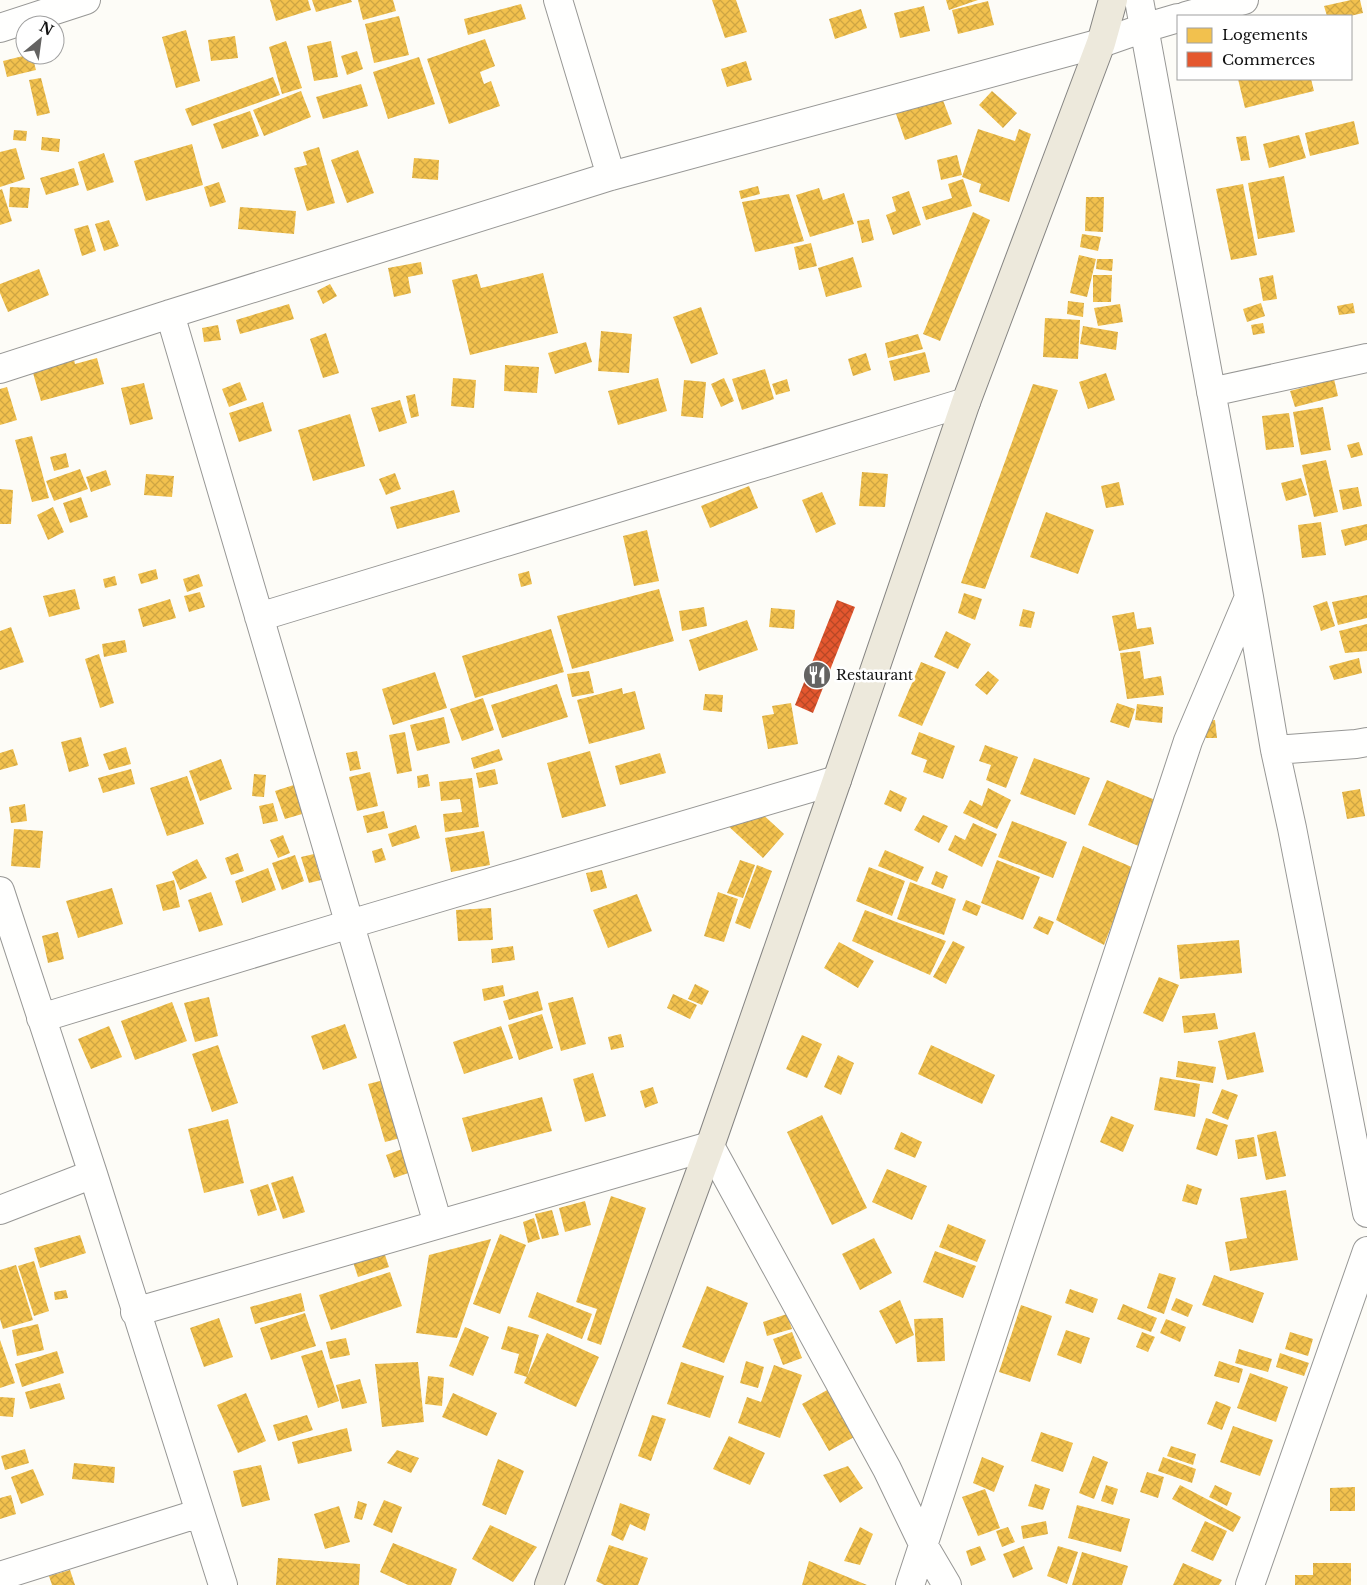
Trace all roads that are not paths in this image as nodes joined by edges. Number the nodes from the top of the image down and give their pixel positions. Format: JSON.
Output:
{"nodes":[{"id":1,"x":86,"y":0,"type":"edge"},
{"id":2,"x":558,"y":0,"type":"edge"},
{"id":3,"x":1112,"y":0,"type":"edge"},
{"id":4,"x":1138,"y":0,"type":"edge"},
{"id":5,"x":1244,"y":0,"type":"edge"},
{"id":6,"x":1190,"y":15,"type":"edge"},
{"id":7,"x":1177,"y":18,"type":"edge"},
{"id":8,"x":0,"y":28,"type":"edge"},
{"id":9,"x":1144,"y":28,"type":"junction"},
{"id":10,"x":1101,"y":43,"type":"junction"},
{"id":11,"x":611,"y":176,"type":"junction"},
{"id":12,"x":170,"y":314,"type":"junction"},
{"id":13,"x":1367,"y":358,"type":"edge"},
{"id":14,"x":0,"y":369,"type":"edge"},
{"id":15,"x":1211,"y":392,"type":"junction"},
{"id":16,"x":966,"y":402,"type":"junction"},
{"id":17,"x":1249,"y":597,"type":"junction"},
{"id":18,"x":259,"y":616,"type":"junction"},
{"id":19,"x":1367,"y":742,"type":"edge"},
{"id":20,"x":1274,"y":750,"type":"junction"},
{"id":21,"x":837,"y":780,"type":"junction"},
{"id":22,"x":0,"y":891,"type":"edge"},
{"id":23,"x":350,"y":924,"type":"junction"},
{"id":24,"x":41,"y":1018,"type":"junction"},
{"id":25,"x":710,"y":1146,"type":"junction"},
{"id":26,"x":92,"y":1174,"type":"junction"},
{"id":27,"x":0,"y":1210,"type":"edge"},
{"id":28,"x":1367,"y":1213,"type":"edge"},
{"id":29,"x":438,"y":1224,"type":"junction"},
{"id":30,"x":1367,"y":1251,"type":"edge"},
{"id":31,"x":135,"y":1312,"type":"junction"},
{"id":32,"x":200,"y":1513,"type":"junction"},
{"id":33,"x":924,"y":1546,"type":"junction"},
{"id":34,"x":0,"y":1576,"type":"edge"},
{"id":35,"x":223,"y":1585,"type":"edge"},
{"id":36,"x":549,"y":1585,"type":"edge"},
{"id":37,"x":910,"y":1585,"type":"edge"},
{"id":38,"x":947,"y":1585,"type":"edge"},
{"id":39,"x":1250,"y":1585,"type":"edge"}],
"edges":[{"from":1,"to":8,"type":"street"},
{"from":2,"to":11,"type":"street"},
{"from":3,"to":10,"type":"main road"},
{"from":4,"to":9,"type":"street"},
{"from":5,"to":6,"type":"street"},
{"from":7,"to":9,"type":"street"},
{"from":9,"to":10,"type":"street"},
{"from":9,"to":15,"type":"street"},
{"from":10,"to":11,"type":"street"},
{"from":10,"to":16,"type":"main road"},
{"from":11,"to":12,"type":"street"},
{"from":12,"to":14,"type":"street"},
{"from":12,"to":18,"type":"street"},
{"from":13,"to":15,"type":"street"},
{"from":15,"to":17,"type":"street"},
{"from":16,"to":18,"type":"street"},
{"from":16,"to":21,"type":"main road"},
{"from":17,"to":20,"type":"street"},
{"from":17,"to":33,"type":"street"},
{"from":18,"to":23,"type":"street"},
{"from":19,"to":20,"type":"street"},
{"from":20,"to":28,"type":"street"},
{"from":21,"to":23,"type":"street"},
{"from":21,"to":25,"type":"main road"},
{"from":22,"to":24,"type":"street"},
{"from":23,"to":24,"type":"street"},
{"from":23,"to":29,"type":"street"},
{"from":24,"to":26,"type":"street"},
{"from":25,"to":29,"type":"street"},
{"from":25,"to":33,"type":"street"},
{"from":25,"to":36,"type":"main road"},
{"from":26,"to":27,"type":"street"},
{"from":26,"to":31,"type":"street"},
{"from":29,"to":31,"type":"street"},
{"from":30,"to":39,"type":"street"},
{"from":31,"to":32,"type":"street"},
{"from":32,"to":34,"type":"street"},
{"from":32,"to":35,"type":"street"},
{"from":33,"to":37,"type":"street"},
{"from":33,"to":38,"type":"street"}]}
